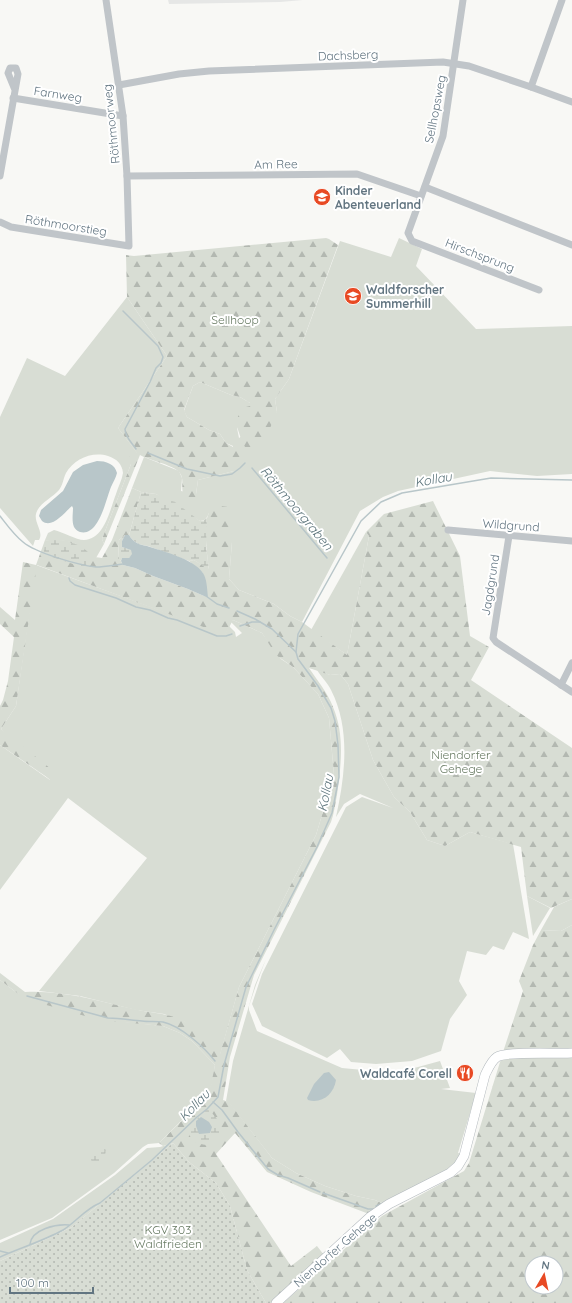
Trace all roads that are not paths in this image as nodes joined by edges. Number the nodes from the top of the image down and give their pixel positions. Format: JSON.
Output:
{"nodes":[{"id":1,"x":106,"y":0,"type":"edge"},
{"id":2,"x":463,"y":0,"type":"edge"},
{"id":3,"x":562,"y":0,"type":"edge"},
{"id":4,"x":454,"y":63,"type":"junction"},
{"id":5,"x":119,"y":85,"type":"junction"},
{"id":6,"x":531,"y":87,"type":"junction"},
{"id":7,"x":14,"y":90,"type":"dead end"},
{"id":8,"x":13,"y":98,"type":"junction"},
{"id":9,"x":572,"y":102,"type":"edge"},
{"id":10,"x":123,"y":116,"type":"junction"},
{"id":11,"x":0,"y":176,"type":"edge"},
{"id":12,"x":127,"y":176,"type":"junction"},
{"id":13,"x":425,"y":187,"type":"junction"},
{"id":14,"x":422,"y":196,"type":"junction"},
{"id":15,"x":0,"y":222,"type":"edge"},
{"id":16,"x":412,"y":240,"type":"joint"},
{"id":17,"x":572,"y":245,"type":"edge"},
{"id":18,"x":129,"y":246,"type":"joint"},
{"id":19,"x":539,"y":290,"type":"dead end"},
{"id":20,"x":448,"y":530,"type":"dead end"},
{"id":21,"x":509,"y":536,"type":"junction"},
{"id":22,"x":572,"y":541,"type":"edge"},
{"id":23,"x":572,"y":663,"type":"edge"},
{"id":24,"x":561,"y":685,"type":"junction"},
{"id":25,"x":572,"y":692,"type":"edge"},
{"id":26,"x":572,"y":1053,"type":"edge"},
{"id":27,"x":276,"y":1303,"type":"edge"}],
"edges":[{"from":1,"to":5,"type":"street","name":"Röthmoorweg"},
{"from":2,"to":4,"type":"street","name":"Sellhopsweg"},
{"from":3,"to":6,"type":"street"},
{"from":4,"to":5,"type":"street","name":"Dachsberg"},
{"from":4,"to":6,"type":"street","name":"Dachsberg"},
{"from":4,"to":13,"type":"street","name":"Sellhopsweg"},
{"from":5,"to":10,"type":"street","name":"Röthmoorweg"},
{"from":6,"to":9,"type":"street","name":"Dachsberg"},
{"from":7,"to":8,"type":"street"},
{"from":8,"to":10,"type":"street","name":"Farnweg"},
{"from":8,"to":11,"type":"street"},
{"from":10,"to":12,"type":"street","name":"Röthmoorweg"},
{"from":12,"to":14,"type":"street","name":"Am Ree"},
{"from":12,"to":18,"type":"street","name":"Röthmoorweg"},
{"from":13,"to":14,"type":"street","name":"Sellhopsweg"},
{"from":13,"to":17,"type":"street"},
{"from":14,"to":16,"type":"street","name":"Sellhopsweg"},
{"from":15,"to":18,"type":"street","name":"Röthmoorstieg"},
{"from":16,"to":19,"type":"street","name":"Hirschsprung"},
{"from":20,"to":21,"type":"street","name":"Wildgrund"},
{"from":21,"to":22,"type":"street","name":"Wildgrund"},
{"from":21,"to":24,"type":"street","name":"Jagdgrund"},
{"from":23,"to":24,"type":"street"},
{"from":24,"to":25,"type":"street"},
{"from":26,"to":27,"type":"street","name":"Niendorfer Gehege"}]}
